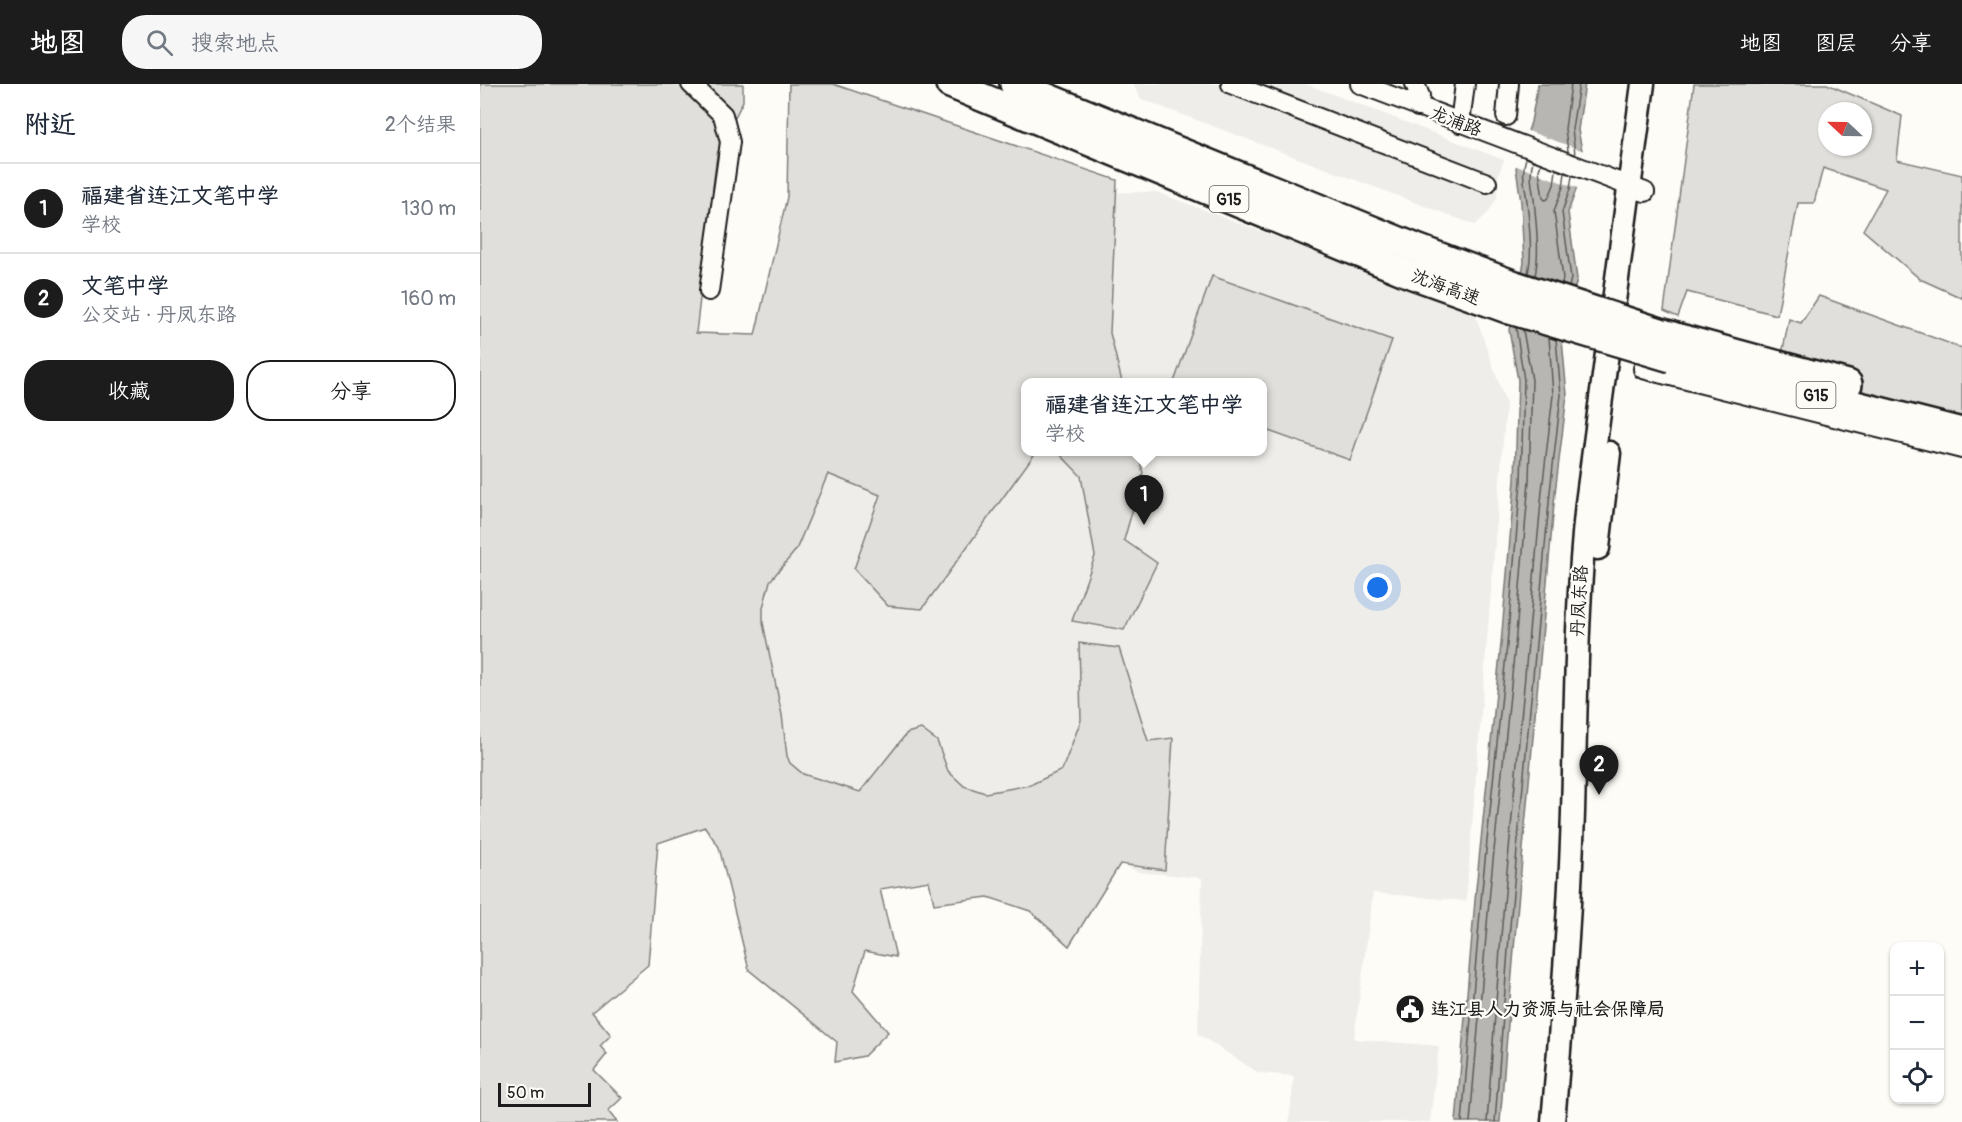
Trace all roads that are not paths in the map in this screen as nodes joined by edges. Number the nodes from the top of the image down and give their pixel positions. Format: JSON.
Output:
{"nodes":[{"id":1,"x":691,"y":84,"type":"edge"},
{"id":2,"x":950,"y":84,"type":"edge"},
{"id":3,"x":1014,"y":84,"type":"edge"},
{"id":4,"x":1231,"y":84,"type":"edge"},
{"id":5,"x":1360,"y":84,"type":"edge"},
{"id":6,"x":1415,"y":84,"type":"edge"},
{"id":7,"x":1465,"y":84,"type":"edge"},
{"id":8,"x":1509,"y":84,"type":"edge"},
{"id":9,"x":1643,"y":84,"type":"edge"},
{"id":10,"x":1658,"y":84,"type":"edge"},
{"id":11,"x":1418,"y":107,"type":"junction"},
{"id":12,"x":1506,"y":116,"type":"dead end"},
{"id":13,"x":1460,"y":123,"type":"junction"},
{"id":14,"x":1487,"y":183,"type":"dead end"},
{"id":15,"x":1638,"y":189,"type":"junction"},
{"id":16,"x":709,"y":291,"type":"dead end"},
{"id":17,"x":1513,"y":298,"type":"junction"},
{"id":18,"x":1643,"y":369,"type":"dead end"},
{"id":19,"x":1962,"y":416,"type":"edge"},
{"id":20,"x":1962,"y":432,"type":"edge"},
{"id":21,"x":1962,"y":449,"type":"edge"},
{"id":22,"x":1554,"y":1122,"type":"edge"},
{"id":23,"x":1569,"y":1122,"type":"edge"}],
"edges":[{"from":1,"to":16,"type":"street"},
{"from":2,"to":17,"type":"highway","name":"沈海高速","number":"G15"},
{"from":3,"to":17,"type":"highway","name":"沈海高速","number":"G15"},
{"from":4,"to":14,"type":"street"},
{"from":5,"to":11,"type":"street","name":"龙浦路"},
{"from":6,"to":11,"type":"street"},
{"from":7,"to":13,"type":"street"},
{"from":8,"to":12,"type":"street"},
{"from":9,"to":15,"type":"main road","name":"丹凤东路"},
{"from":10,"to":15,"type":"main road","name":"丹凤东路"},
{"from":11,"to":13,"type":"street","name":"龙浦路"},
{"from":13,"to":15,"type":"street","name":"龙浦路"},
{"from":15,"to":22,"type":"main road","name":"丹凤东路"},
{"from":15,"to":23,"type":"main road","name":"丹凤东路"},
{"from":17,"to":19,"type":"highway","name":"沈海高速","number":"G15","bridge":true},
{"from":17,"to":20,"type":"highway","name":"沈海高速","number":"G15","bridge":true},
{"from":18,"to":21,"type":"street"}]}
